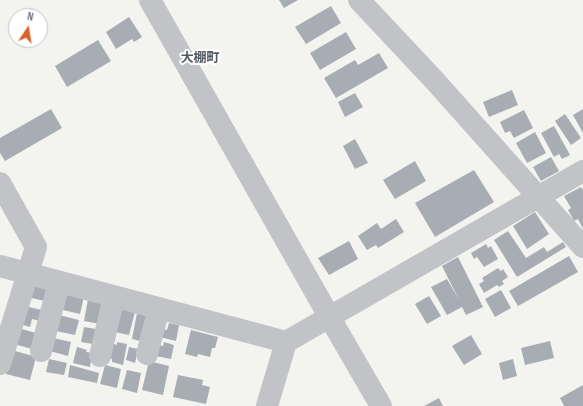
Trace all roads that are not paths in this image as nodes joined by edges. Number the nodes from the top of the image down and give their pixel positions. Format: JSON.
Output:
{"nodes":[{"id":1,"x":150,"y":0,"type":"edge"},
{"id":2,"x":359,"y":0,"type":"edge"},
{"id":3,"x":583,"y":170,"type":"edge"},
{"id":4,"x":0,"y":183,"type":"edge"},
{"id":5,"x":537,"y":196,"type":"junction"},
{"id":6,"x":583,"y":247,"type":"edge"},
{"id":7,"x":0,"y":266,"type":"edge"},
{"id":8,"x":29,"y":274,"type":"junction"},
{"id":9,"x":59,"y":282,"type":"junction"},
{"id":10,"x":114,"y":297,"type":"junction"},
{"id":11,"x":159,"y":308,"type":"junction"},
{"id":12,"x":330,"y":318,"type":"junction"},
{"id":13,"x":286,"y":342,"type":"junction"},
{"id":14,"x":41,"y":351,"type":"dead end"},
{"id":15,"x":147,"y":354,"type":"dead end"},
{"id":16,"x":100,"y":356,"type":"dead end"},
{"id":17,"x":0,"y":364,"type":"edge"},
{"id":18,"x":266,"y":406,"type":"edge"},
{"id":19,"x":381,"y":406,"type":"edge"}],
"edges":[{"from":1,"to":12,"type":"street"},
{"from":2,"to":5,"type":"street"},
{"from":3,"to":5,"type":"street"},
{"from":4,"to":8,"type":"street"},
{"from":5,"to":6,"type":"street"},
{"from":5,"to":12,"type":"street"},
{"from":7,"to":8,"type":"street"},
{"from":8,"to":9,"type":"street"},
{"from":8,"to":17,"type":"street"},
{"from":9,"to":10,"type":"street"},
{"from":9,"to":14,"type":"street"},
{"from":10,"to":11,"type":"street"},
{"from":10,"to":16,"type":"street"},
{"from":11,"to":13,"type":"street"},
{"from":11,"to":15,"type":"street"},
{"from":12,"to":13,"type":"street"},
{"from":12,"to":19,"type":"street"},
{"from":13,"to":18,"type":"street"}]}
